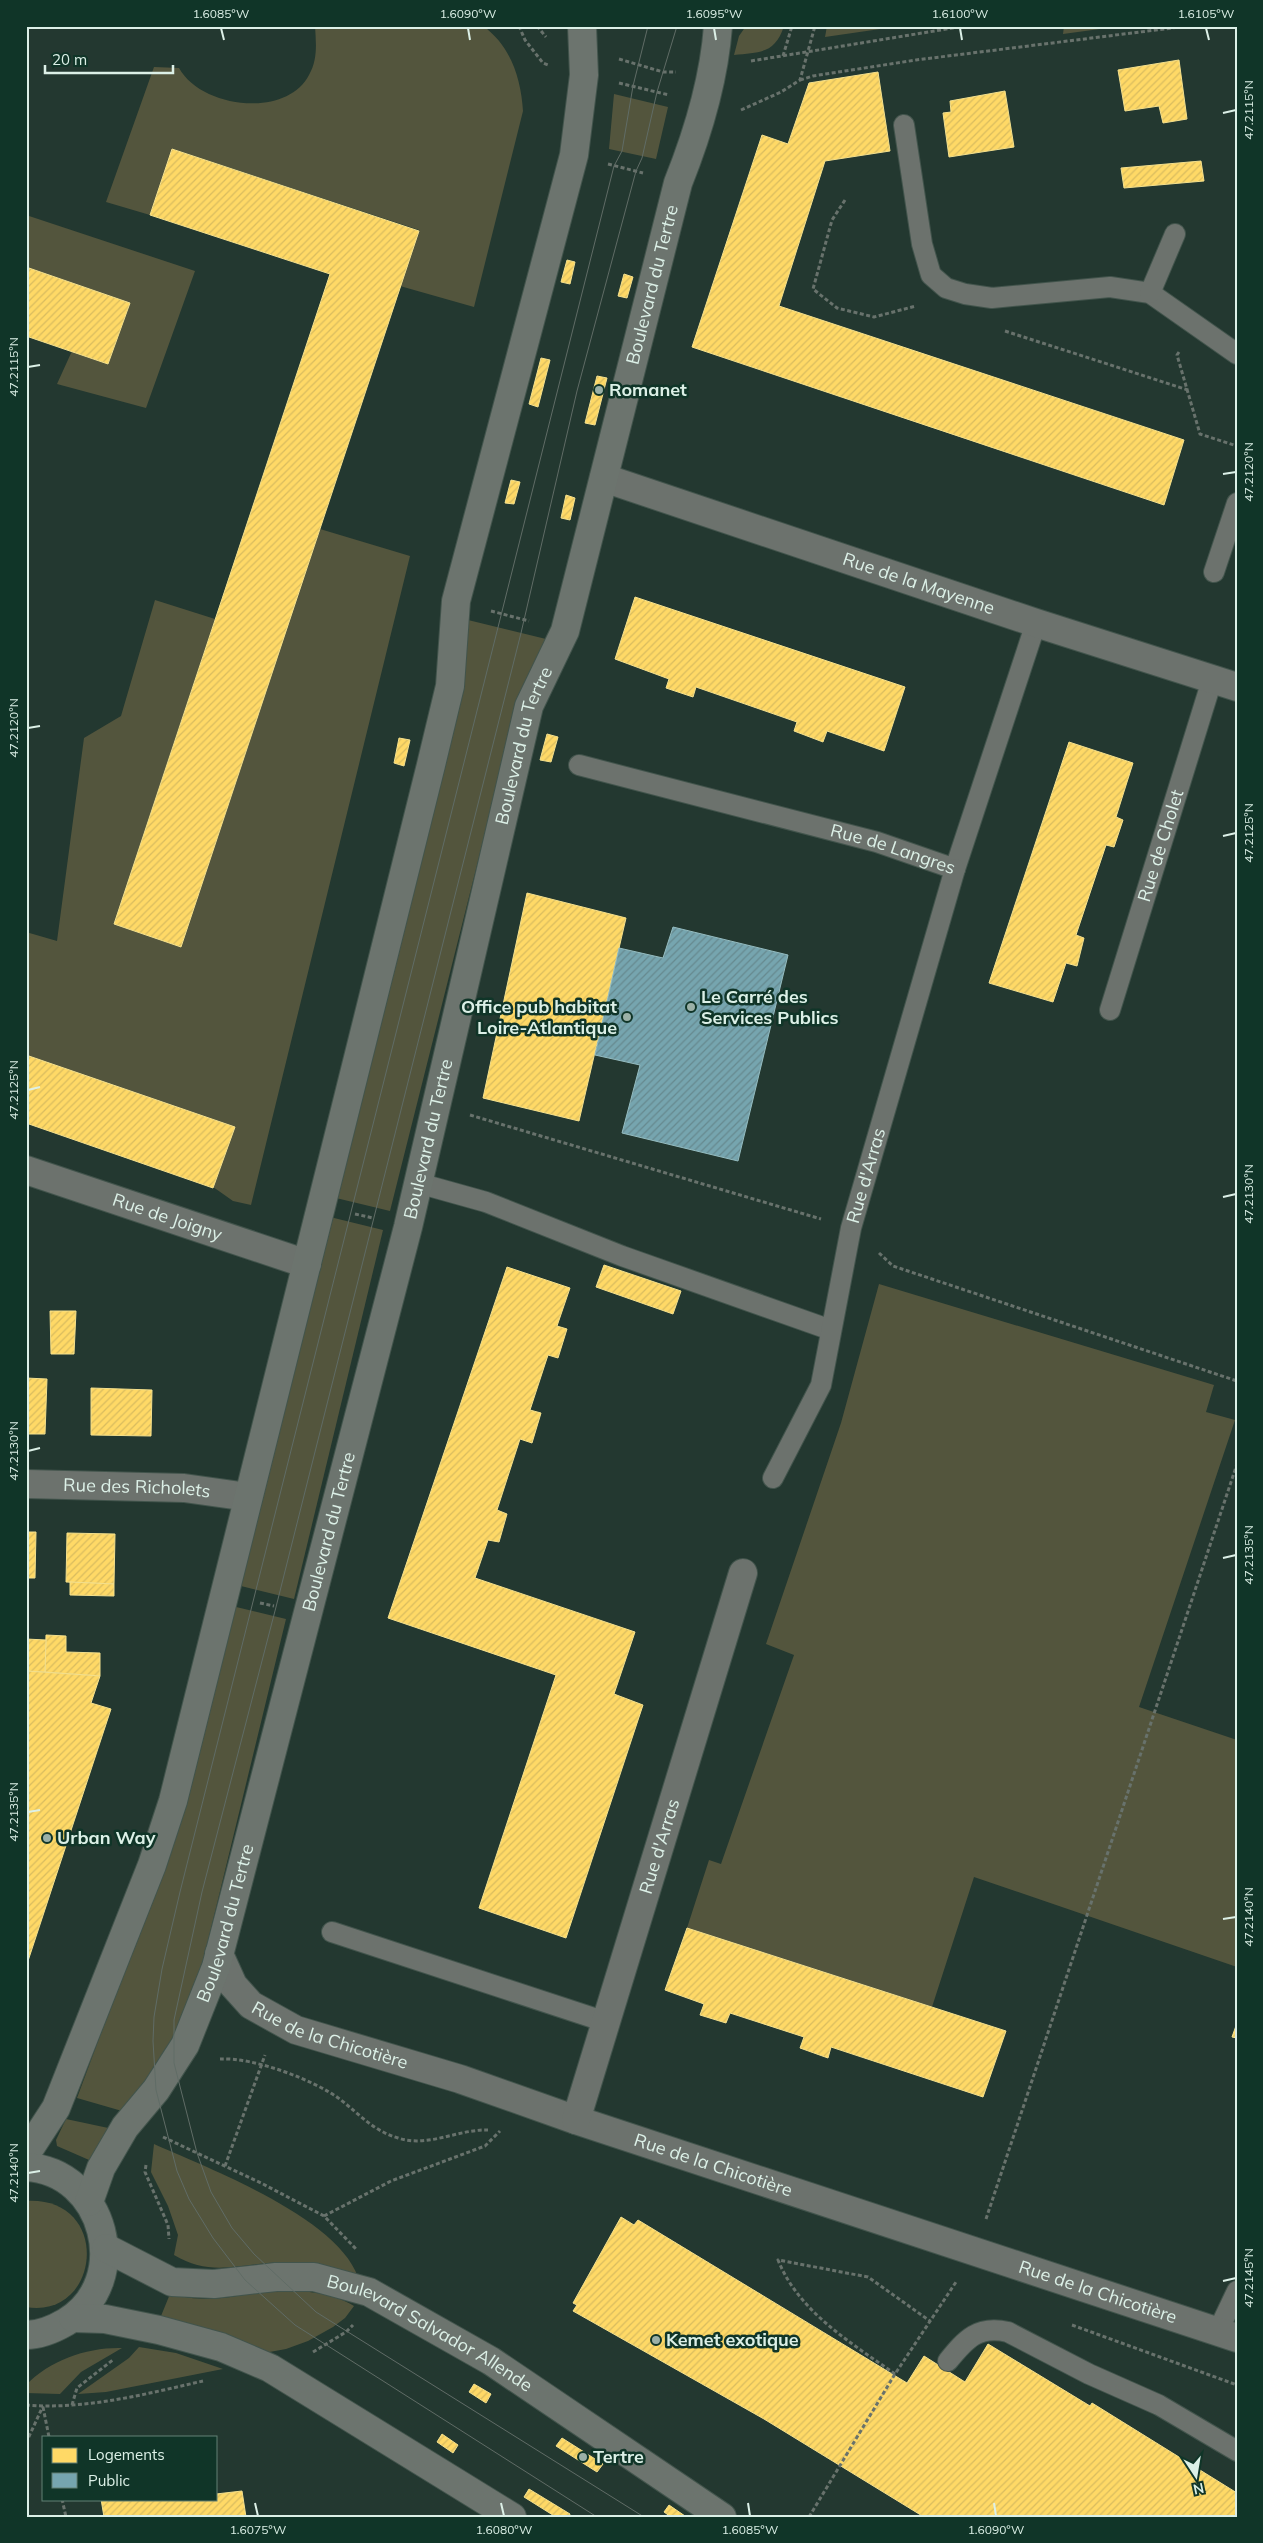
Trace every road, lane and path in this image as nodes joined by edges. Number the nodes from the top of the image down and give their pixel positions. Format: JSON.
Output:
{"nodes":[{"id":1,"x":582,"y":26,"type":"edge"},
{"id":2,"x":718,"y":26,"type":"edge"},
{"id":3,"x":792,"y":26,"type":"edge"},
{"id":4,"x":815,"y":26,"type":"edge"},
{"id":5,"x":1188,"y":26,"type":"edge"},
{"id":6,"x":783,"y":56,"type":"dead end"},
{"id":7,"x":584,"y":75,"type":"junction"},
{"id":8,"x":800,"y":80,"type":"junction"},
{"id":9,"x":706,"y":103,"type":"junction"},
{"id":10,"x":904,"y":125,"type":"dead end"},
{"id":11,"x":574,"y":155,"type":"junction"},
{"id":12,"x":678,"y":183,"type":"junction"},
{"id":13,"x":1175,"y":234,"type":"dead end"},
{"id":14,"x":1150,"y":293,"type":"junction"},
{"id":15,"x":1193,"y":324,"type":"junction"},
{"id":16,"x":1237,"y":354,"type":"edge"},
{"id":17,"x":1237,"y":446,"type":"edge"},
{"id":18,"x":604,"y":478,"type":"junction"},
{"id":19,"x":1237,"y":503,"type":"edge"},
{"id":20,"x":1214,"y":572,"type":"dead end"},
{"id":21,"x":456,"y":601,"type":"junction"},
{"id":22,"x":1036,"y":623,"type":"junction"},
{"id":23,"x":565,"y":632,"type":"junction"},
{"id":24,"x":1224,"y":684,"type":"edge"},
{"id":25,"x":578,"y":765,"type":"dead end"},
{"id":26,"x":955,"y":869,"type":"junction"},
{"id":27,"x":1110,"y":1010,"type":"dead end"},
{"id":28,"x":26,"y":1170,"type":"edge"},
{"id":29,"x":418,"y":1183,"type":"junction"},
{"id":30,"x":322,"y":1206,"type":"junction"},
{"id":31,"x":408,"y":1227,"type":"junction"},
{"id":32,"x":307,"y":1264,"type":"junction"},
{"id":33,"x":831,"y":1330,"type":"junction"},
{"id":34,"x":1237,"y":1464,"type":"edge"},
{"id":35,"x":773,"y":1478,"type":"dead end"},
{"id":36,"x":26,"y":1484,"type":"edge"},
{"id":37,"x":248,"y":1497,"type":"junction"},
{"id":38,"x":743,"y":1573,"type":"dead end"},
{"id":39,"x":223,"y":1594,"type":"junction"},
{"id":40,"x":306,"y":1614,"type":"junction"},
{"id":41,"x":332,"y":1932,"type":"dead end"},
{"id":42,"x":219,"y":1954,"type":"junction"},
{"id":43,"x":278,"y":2019,"type":"junction"},
{"id":44,"x":606,"y":2022,"type":"junction"},
{"id":45,"x":180,"y":2054,"type":"junction"},
{"id":46,"x":262,"y":2064,"type":"junction"},
{"id":47,"x":576,"y":2120,"type":"junction"},
{"id":48,"x":125,"y":2127,"type":"junction"},
{"id":49,"x":26,"y":2154,"type":"edge"},
{"id":50,"x":226,"y":2166,"type":"junction"},
{"id":51,"x":26,"y":2167,"type":"edge"},
{"id":52,"x":89,"y":2202,"type":"junction"},
{"id":53,"x":324,"y":2216,"type":"junction"},
{"id":54,"x":106,"y":2248,"type":"junction"},
{"id":55,"x":975,"y":2253,"type":"junction"},
{"id":56,"x":370,"y":2292,"type":"junction"},
{"id":57,"x":1237,"y":2292,"type":"edge"},
{"id":58,"x":73,"y":2318,"type":"junction"},
{"id":59,"x":930,"y":2320,"type":"junction"},
{"id":60,"x":1227,"y":2334,"type":"edge"},
{"id":61,"x":26,"y":2335,"type":"edge"},
{"id":62,"x":948,"y":2361,"type":"dead end"},
{"id":63,"x":895,"y":2374,"type":"junction"},
{"id":64,"x":50,"y":2436,"type":"edge"},
{"id":65,"x":26,"y":2443,"type":"edge"},
{"id":66,"x":1237,"y":2451,"type":"edge"},
{"id":67,"x":62,"y":2500,"type":"edge"},
{"id":68,"x":66,"y":2517,"type":"edge"},
{"id":69,"x":512,"y":2517,"type":"edge"},
{"id":70,"x":722,"y":2517,"type":"edge"},
{"id":71,"x":808,"y":2517,"type":"edge"}],
"edges":[{"from":1,"to":7,"type":"main road"},
{"from":2,"to":9,"type":"main road","name":"Boulevard du Tertre"},
{"from":3,"to":6,"type":"path"},
{"from":4,"to":8,"type":"path"},
{"from":5,"to":8,"type":"path"},
{"from":7,"to":9,"type":"path"},
{"from":7,"to":11,"type":"main road"},
{"from":8,"to":9,"type":"path"},
{"from":9,"to":12,"type":"main road","name":"Boulevard du Tertre"},
{"from":10,"to":14,"type":"lane"},
{"from":11,"to":12,"type":"path"},
{"from":11,"to":21,"type":"main road"},
{"from":12,"to":18,"type":"main road","name":"Boulevard du Tertre"},
{"from":13,"to":14,"type":"lane"},
{"from":14,"to":15,"type":"lane"},
{"from":15,"to":16,"type":"lane"},
{"from":15,"to":17,"type":"path"},
{"from":18,"to":22,"type":"street","name":"Rue de la Mayenne"},
{"from":18,"to":23,"type":"main road","name":"Boulevard du Tertre"},
{"from":19,"to":20,"type":"lane"},
{"from":21,"to":23,"type":"path"},
{"from":21,"to":30,"type":"main road"},
{"from":22,"to":24,"type":"street","name":"Rue de la Mayenne"},
{"from":22,"to":26,"type":"lane","name":"Rue de Langres"},
{"from":23,"to":29,"type":"main road","name":"Boulevard du Tertre"},
{"from":24,"to":27,"type":"lane","name":"Rue de Cholet"},
{"from":25,"to":26,"type":"lane","name":"Rue de Langres"},
{"from":26,"to":33,"type":"lane","name":"Rue d'Arras"},
{"from":28,"to":32,"type":"street","name":"Rue de Joigny"},
{"from":29,"to":31,"type":"main road","name":"Boulevard du Tertre"},
{"from":29,"to":33,"type":"lane"},
{"from":30,"to":31,"type":"path"},
{"from":30,"to":32,"type":"main road"},
{"from":31,"to":40,"type":"main road","name":"Boulevard du Tertre"},
{"from":32,"to":37,"type":"main road"},
{"from":33,"to":35,"type":"lane","name":"Rue d'Arras"},
{"from":34,"to":55,"type":"path"},
{"from":36,"to":37,"type":"street","name":"Rue des Richolets"},
{"from":37,"to":39,"type":"main road"},
{"from":38,"to":44,"type":"street","name":"Rue d'Arras"},
{"from":39,"to":40,"type":"path"},
{"from":39,"to":49,"type":"main road"},
{"from":40,"to":42,"type":"main road","name":"Boulevard du Tertre"},
{"from":41,"to":44,"type":"lane"},
{"from":42,"to":43,"type":"street","name":"Rue de la Chicotière"},
{"from":42,"to":45,"type":"main road","name":"Boulevard du Tertre"},
{"from":43,"to":46,"type":"path"},
{"from":43,"to":47,"type":"street","name":"Rue de la Chicotière"},
{"from":44,"to":47,"type":"street","name":"Rue d'Arras"},
{"from":45,"to":46,"type":"path"},
{"from":45,"to":48,"type":"main road","name":"Boulevard du Tertre"},
{"from":46,"to":50,"type":"path"},
{"from":46,"to":53,"type":"path"},
{"from":47,"to":55,"type":"street","name":"Rue de la Chicotière"},
{"from":48,"to":50,"type":"path"},
{"from":48,"to":52,"type":"main road","name":"Boulevard du Tertre"},
{"from":50,"to":53,"type":"path"},
{"from":51,"to":52,"type":"main road"},
{"from":52,"to":54,"type":"main road"},
{"from":53,"to":56,"type":"path"},
{"from":54,"to":56,"type":"main road","name":"Boulevard Salvador Allende"},
{"from":54,"to":58,"type":"main road"},
{"from":55,"to":59,"type":"path"},
{"from":55,"to":60,"type":"street","name":"Rue de la Chicotière"},
{"from":56,"to":70,"type":"main road","name":"Boulevard Salvador Allende"},
{"from":57,"to":60,"type":"lane"},
{"from":58,"to":61,"type":"main road"},
{"from":58,"to":69,"type":"main road"},
{"from":59,"to":63,"type":"path"},
{"from":59,"to":63,"type":"path"},
{"from":62,"to":66,"type":"lane"},
{"from":63,"to":71,"type":"path"},
{"from":64,"to":65,"type":"path"},
{"from":67,"to":68,"type":"path"}]}
